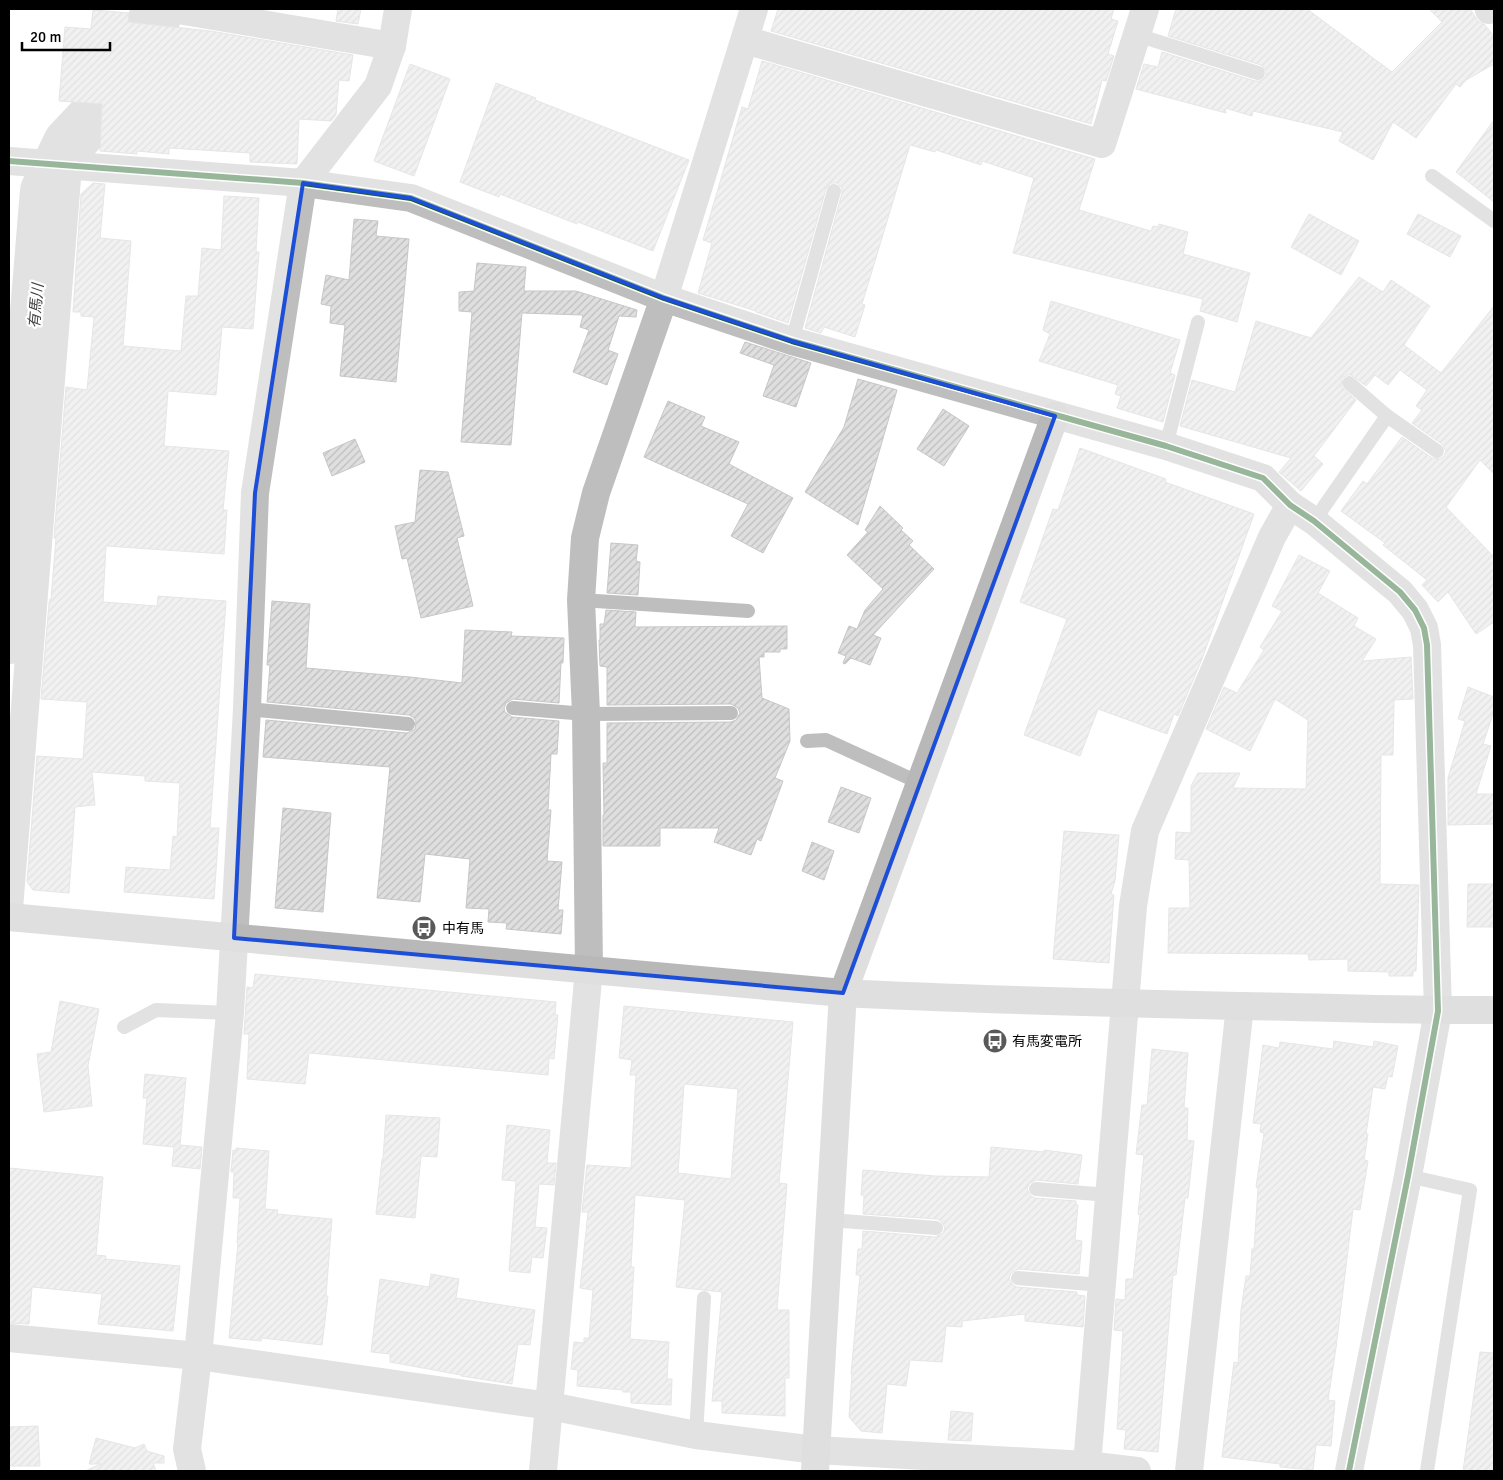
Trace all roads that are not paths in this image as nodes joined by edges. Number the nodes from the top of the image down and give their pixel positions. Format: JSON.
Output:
{"nodes":[{"id":1,"x":172,"y":9,"type":"edge"},
{"id":2,"x":398,"y":9,"type":"edge"},
{"id":3,"x":754,"y":9,"type":"edge"},
{"id":4,"x":1145,"y":9,"type":"edge"},
{"id":5,"x":231,"y":14,"type":"edge"},
{"id":6,"x":1137,"y":35,"type":"junction"},
{"id":7,"x":745,"y":40,"type":"junction"},
{"id":8,"x":392,"y":46,"type":"junction"},
{"id":9,"x":1258,"y":73,"type":"dead end"},
{"id":10,"x":9,"y":161,"type":"edge"},
{"id":11,"x":67,"y":166,"type":"junction"},
{"id":12,"x":1432,"y":176,"type":"dead end"},
{"id":13,"x":303,"y":183,"type":"junction"},
{"id":14,"x":834,"y":191,"type":"dead end"},
{"id":15,"x":1494,"y":221,"type":"edge"},
{"id":16,"x":664,"y":298,"type":"junction"},
{"id":17,"x":1198,"y":322,"type":"dead end"},
{"id":18,"x":792,"y":341,"type":"junction"},
{"id":19,"x":1349,"y":382,"type":"dead end"},
{"id":20,"x":1055,"y":416,"type":"junction"},
{"id":21,"x":1387,"y":416,"type":"junction"},
{"id":22,"x":1166,"y":446,"type":"junction"},
{"id":23,"x":1437,"y":451,"type":"dead end"},
{"id":24,"x":1290,"y":505,"type":"junction"},
{"id":25,"x":1314,"y":521,"type":"junction"},
{"id":26,"x":581,"y":600,"type":"junction"},
{"id":27,"x":748,"y":610,"type":"dead end"},
{"id":28,"x":512,"y":708,"type":"dead end"},
{"id":29,"x":247,"y":709,"type":"junction"},
{"id":30,"x":731,"y":712,"type":"dead end"},
{"id":31,"x":586,"y":714,"type":"junction"},
{"id":32,"x":408,"y":724,"type":"dead end"},
{"id":33,"x":807,"y":741,"type":"dead end"},
{"id":34,"x":920,"y":783,"type":"junction"},
{"id":35,"x":9,"y":909,"type":"edge"},
{"id":36,"x":9,"y":917,"type":"edge"},
{"id":37,"x":234,"y":938,"type":"junction"},
{"id":38,"x":589,"y":969,"type":"junction"},
{"id":39,"x":843,"y":993,"type":"junction"},
{"id":40,"x":1126,"y":1004,"type":"junction"},
{"id":41,"x":1240,"y":1006,"type":"junction"},
{"id":42,"x":1494,"y":1010,"type":"edge"},
{"id":43,"x":1438,"y":1011,"type":"junction"},
{"id":44,"x":230,"y":1013,"type":"junction"},
{"id":45,"x":124,"y":1027,"type":"dead end"},
{"id":46,"x":1408,"y":1176,"type":"junction"},
{"id":47,"x":1036,"y":1189,"type":"dead end"},
{"id":48,"x":1108,"y":1196,"type":"junction"},
{"id":49,"x":830,"y":1220,"type":"junction"},
{"id":50,"x":936,"y":1228,"type":"dead end"},
{"id":51,"x":1018,"y":1278,"type":"dead end"},
{"id":52,"x":1101,"y":1285,"type":"junction"},
{"id":53,"x":704,"y":1298,"type":"dead end"},
{"id":54,"x":9,"y":1338,"type":"edge"},
{"id":55,"x":198,"y":1356,"type":"junction"},
{"id":56,"x":550,"y":1406,"type":"junction"},
{"id":57,"x":696,"y":1435,"type":"junction"},
{"id":58,"x":816,"y":1461,"type":"edge"},
{"id":59,"x":1087,"y":1465,"type":"junction"},
{"id":60,"x":192,"y":1471,"type":"edge"},
{"id":61,"x":543,"y":1471,"type":"edge"},
{"id":62,"x":1137,"y":1471,"type":"edge"},
{"id":63,"x":1189,"y":1471,"type":"edge"},
{"id":64,"x":1349,"y":1471,"type":"edge"},
{"id":65,"x":1427,"y":1471,"type":"edge"}],
"edges":[{"from":1,"to":5,"type":"street"},
{"from":2,"to":8,"type":"street"},
{"from":3,"to":7,"type":"street"},
{"from":4,"to":6,"type":"street"},
{"from":5,"to":8,"type":"street"},
{"from":6,"to":7,"type":"street"},
{"from":6,"to":9,"type":"lane"},
{"from":7,"to":16,"type":"street"},
{"from":8,"to":13,"type":"street"},
{"from":10,"to":11,"type":"street"},
{"from":11,"to":13,"type":"street"},
{"from":11,"to":35,"type":"street"},
{"from":12,"to":15,"type":"lane"},
{"from":13,"to":16,"type":"street"},
{"from":13,"to":29,"type":"street"},
{"from":14,"to":18,"type":"lane"},
{"from":16,"to":18,"type":"street"},
{"from":16,"to":26,"type":"street"},
{"from":17,"to":22,"type":"lane"},
{"from":18,"to":20,"type":"street"},
{"from":19,"to":21,"type":"lane"},
{"from":20,"to":22,"type":"street"},
{"from":20,"to":34,"type":"street"},
{"from":21,"to":23,"type":"lane"},
{"from":21,"to":25,"type":"lane"},
{"from":22,"to":24,"type":"street"},
{"from":24,"to":25,"type":"street"},
{"from":24,"to":40,"type":"street"},
{"from":25,"to":43,"type":"street"},
{"from":26,"to":27,"type":"lane"},
{"from":26,"to":31,"type":"street"},
{"from":28,"to":31,"type":"lane"},
{"from":29,"to":32,"type":"lane"},
{"from":29,"to":37,"type":"street"},
{"from":30,"to":31,"type":"lane"},
{"from":31,"to":38,"type":"street"},
{"from":33,"to":34,"type":"lane"},
{"from":34,"to":39,"type":"street"},
{"from":36,"to":37,"type":"street"},
{"from":37,"to":38,"type":"street"},
{"from":37,"to":44,"type":"street"},
{"from":38,"to":39,"type":"street"},
{"from":38,"to":56,"type":"street"},
{"from":39,"to":40,"type":"street"},
{"from":39,"to":49,"type":"street"},
{"from":40,"to":41,"type":"street"},
{"from":40,"to":48,"type":"street"},
{"from":41,"to":43,"type":"street"},
{"from":41,"to":63,"type":"street"},
{"from":42,"to":43,"type":"street"},
{"from":43,"to":46,"type":"street"},
{"from":44,"to":45,"type":"lane"},
{"from":44,"to":55,"type":"street"},
{"from":46,"to":64,"type":"street"},
{"from":46,"to":65,"type":"lane"},
{"from":47,"to":48,"type":"lane"},
{"from":48,"to":52,"type":"street"},
{"from":49,"to":50,"type":"lane"},
{"from":49,"to":58,"type":"street"},
{"from":51,"to":52,"type":"lane"},
{"from":52,"to":59,"type":"street"},
{"from":53,"to":57,"type":"lane"},
{"from":54,"to":55,"type":"street"},
{"from":55,"to":56,"type":"street"},
{"from":55,"to":60,"type":"street"},
{"from":56,"to":57,"type":"street"},
{"from":56,"to":61,"type":"street"},
{"from":57,"to":58,"type":"street"},
{"from":58,"to":59,"type":"street"},
{"from":59,"to":62,"type":"street"}]}
